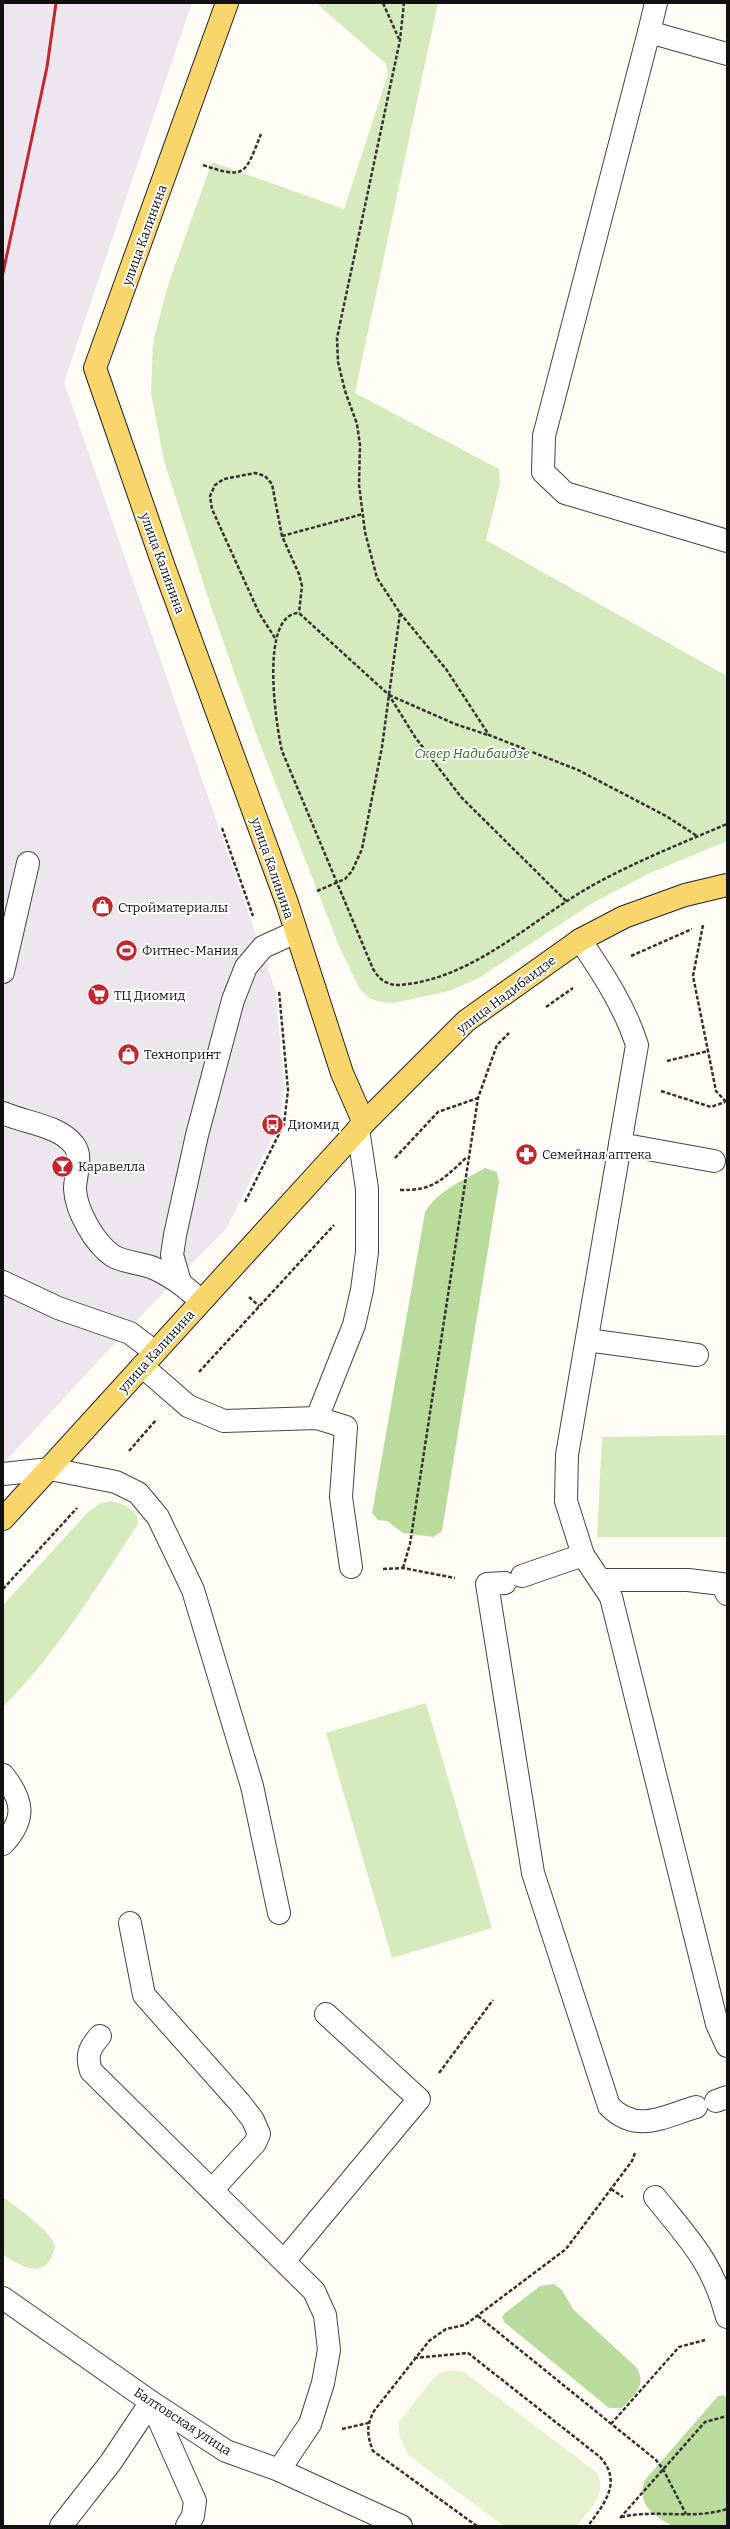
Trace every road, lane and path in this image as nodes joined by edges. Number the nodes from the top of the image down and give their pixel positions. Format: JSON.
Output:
{"nodes":[{"id":1,"x":227,"y":3,"type":"edge"},
{"id":2,"x":383,"y":3,"type":"edge"},
{"id":3,"x":404,"y":3,"type":"edge"},
{"id":4,"x":656,"y":3,"type":"edge"},
{"id":5,"x":649,"y":32,"type":"junction"},
{"id":6,"x":400,"y":40,"type":"junction"},
{"id":7,"x":727,"y":54,"type":"edge"},
{"id":8,"x":261,"y":134,"type":"dead end"},
{"id":9,"x":173,"y":155,"type":"junction"},
{"id":10,"x":363,"y":514,"type":"junction"},
{"id":11,"x":282,"y":536,"type":"junction"},
{"id":12,"x":727,"y":541,"type":"edge"},
{"id":13,"x":299,"y":613,"type":"junction"},
{"id":14,"x":400,"y":613,"type":"junction"},
{"id":15,"x":275,"y":638,"type":"junction"},
{"id":16,"x":389,"y":695,"type":"junction"},
{"id":17,"x":489,"y":735,"type":"junction"},
{"id":18,"x":220,"y":820,"type":"dead end"},
{"id":19,"x":727,"y":824,"type":"edge"},
{"id":20,"x":698,"y":836,"type":"junction"},
{"id":21,"x":28,"y":863,"type":"dead end"},
{"id":22,"x":338,"y":883,"type":"junction"},
{"id":23,"x":727,"y":885,"type":"edge"},
{"id":24,"x":566,"y":901,"type":"junction"},
{"id":25,"x":709,"y":923,"type":"dead end"},
{"id":26,"x":703,"y":925,"type":"junction"},
{"id":27,"x":296,"y":932,"type":"junction"},
{"id":28,"x":580,"y":940,"type":"junction"},
{"id":29,"x":263,"y":947,"type":"junction"},
{"id":30,"x":600,"y":969,"type":"junction"},
{"id":31,"x":3,"y":972,"type":"edge"},
{"id":32,"x":545,"y":1008,"type":"dead end"},
{"id":33,"x":514,"y":1030,"type":"dead end"},
{"id":34,"x":708,"y":1051,"type":"junction"},
{"id":35,"x":663,"y":1062,"type":"dead end"},
{"id":36,"x":630,"y":1082,"type":"junction"},
{"id":37,"x":478,"y":1098,"type":"junction"},
{"id":38,"x":726,"y":1102,"type":"edge"},
{"id":39,"x":438,"y":1112,"type":"dead end"},
{"id":40,"x":3,"y":1113,"type":"edge"},
{"id":41,"x":361,"y":1126,"type":"junction"},
{"id":42,"x":620,"y":1144,"type":"junction"},
{"id":43,"x":468,"y":1157,"type":"junction"},
{"id":44,"x":714,"y":1161,"type":"dead end"},
{"id":45,"x":309,"y":1182,"type":"joint"},
{"id":46,"x":367,"y":1189,"type":"junction"},
{"id":47,"x":244,"y":1204,"type":"dead end"},
{"id":48,"x":3,"y":1282,"type":"edge"},
{"id":49,"x":180,"y":1282,"type":"junction"},
{"id":50,"x":201,"y":1301,"type":"junction"},
{"id":51,"x":259,"y":1306,"type":"dead end"},
{"id":52,"x":587,"y":1340,"type":"junction"},
{"id":53,"x":697,"y":1355,"type":"dead end"},
{"id":54,"x":149,"y":1359,"type":"junction"},
{"id":55,"x":177,"y":1397,"type":"junction"},
{"id":56,"x":317,"y":1418,"type":"junction"},
{"id":57,"x":50,"y":1469,"type":"junction"},
{"id":58,"x":3,"y":1474,"type":"edge"},
{"id":59,"x":104,"y":1480,"type":"junction"},
{"id":60,"x":3,"y":1519,"type":"edge"},
{"id":61,"x":583,"y":1555,"type":"junction"},
{"id":62,"x":351,"y":1566,"type":"dead end"},
{"id":63,"x":403,"y":1568,"type":"junction"},
{"id":64,"x":376,"y":1570,"type":"dead end"},
{"id":65,"x":602,"y":1580,"type":"junction"},
{"id":66,"x":505,"y":1581,"type":"junction"},
{"id":67,"x":725,"y":1588,"type":"edge"},
{"id":68,"x":3,"y":1589,"type":"edge"},
{"id":69,"x":3,"y":1775,"type":"edge"},
{"id":70,"x":3,"y":1844,"type":"edge"},
{"id":71,"x":279,"y":1913,"type":"dead end"},
{"id":72,"x":130,"y":1923,"type":"dead end"},
{"id":73,"x":493,"y":2000,"type":"dead end"},
{"id":74,"x":326,"y":2014,"type":"dead end"},
{"id":75,"x":722,"y":2022,"type":"edge"},
{"id":76,"x":100,"y":2036,"type":"dead end"},
{"id":77,"x":727,"y":2046,"type":"edge"},
{"id":78,"x":419,"y":2099,"type":"junction"},
{"id":79,"x":713,"y":2102,"type":"edge"},
{"id":80,"x":632,"y":2161,"type":"dead end"},
{"id":81,"x":212,"y":2190,"type":"junction"},
{"id":82,"x":655,"y":2196,"type":"dead end"},
{"id":83,"x":284,"y":2261,"type":"junction"},
{"id":84,"x":3,"y":2298,"type":"edge"},
{"id":85,"x":478,"y":2316,"type":"junction"},
{"id":86,"x":727,"y":2317,"type":"edge"},
{"id":87,"x":712,"y":2340,"type":"dead end"},
{"id":88,"x":414,"y":2358,"type":"junction"},
{"id":89,"x":151,"y":2402,"type":"junction"},
{"id":90,"x":727,"y":2416,"type":"edge"},
{"id":91,"x":611,"y":2424,"type":"junction"},
{"id":92,"x":663,"y":2469,"type":"junction"},
{"id":93,"x":279,"y":2470,"type":"junction"},
{"id":94,"x":727,"y":2509,"type":"edge"},
{"id":95,"x":686,"y":2514,"type":"junction"},
{"id":96,"x":61,"y":2526,"type":"edge"},
{"id":97,"x":187,"y":2526,"type":"edge"},
{"id":98,"x":401,"y":2526,"type":"edge"},
{"id":99,"x":477,"y":2526,"type":"edge"},
{"id":100,"x":588,"y":2526,"type":"edge"}],
"edges":[{"from":1,"to":9,"type":"main road","name":"улица Калинина"},
{"from":2,"to":6,"type":"path"},
{"from":3,"to":6,"type":"path"},
{"from":4,"to":5,"type":"street"},
{"from":5,"to":7,"type":"street"},
{"from":5,"to":12,"type":"street"},
{"from":6,"to":10,"type":"path"},
{"from":8,"to":9,"type":"path"},
{"from":9,"to":27,"type":"main road","name":"улица Калинина"},
{"from":10,"to":11,"type":"path"},
{"from":10,"to":14,"type":"path"},
{"from":11,"to":13,"type":"path"},
{"from":11,"to":15,"type":"path"},
{"from":13,"to":15,"type":"path"},
{"from":13,"to":16,"type":"path"},
{"from":14,"to":16,"type":"path"},
{"from":14,"to":17,"type":"path"},
{"from":15,"to":22,"type":"path"},
{"from":16,"to":17,"type":"path"},
{"from":16,"to":22,"type":"path"},
{"from":16,"to":24,"type":"path"},
{"from":17,"to":20,"type":"path"},
{"from":18,"to":29,"type":"path"},
{"from":19,"to":20,"type":"path"},
{"from":20,"to":24,"type":"path"},
{"from":21,"to":31,"type":"street"},
{"from":22,"to":24,"type":"path"},
{"from":23,"to":28,"type":"main road","name":"улица Надибаидзе"},
{"from":25,"to":26,"type":"path"},
{"from":26,"to":30,"type":"path"},
{"from":26,"to":34,"type":"path"},
{"from":27,"to":29,"type":"street"},
{"from":27,"to":41,"type":"main road","name":"улица Калинина"},
{"from":28,"to":30,"type":"street"},
{"from":28,"to":41,"type":"main road","name":"улица Надибаидзе"},
{"from":29,"to":47,"type":"path"},
{"from":29,"to":49,"type":"street"},
{"from":30,"to":32,"type":"path"},
{"from":30,"to":36,"type":"street"},
{"from":33,"to":37,"type":"path"},
{"from":34,"to":35,"type":"path"},
{"from":34,"to":38,"type":"path"},
{"from":36,"to":38,"type":"path"},
{"from":36,"to":42,"type":"street"},
{"from":37,"to":39,"type":"path"},
{"from":37,"to":43,"type":"path"},
{"from":40,"to":49,"type":"street"},
{"from":41,"to":45,"type":"main road","name":"улица Надибаидзе"},
{"from":41,"to":46,"type":"street"},
{"from":42,"to":44,"type":"street"},
{"from":42,"to":52,"type":"street"},
{"from":43,"to":46,"type":"path"},
{"from":43,"to":63,"type":"path"},
{"from":45,"to":50,"type":"main road","name":"улица Калинина"},
{"from":46,"to":56,"type":"street"},
{"from":48,"to":54,"type":"street"},
{"from":49,"to":50,"type":"street"},
{"from":50,"to":54,"type":"main road","name":"улица Калинина"},
{"from":51,"to":55,"type":"path"},
{"from":52,"to":53,"type":"street"},
{"from":52,"to":61,"type":"street"},
{"from":54,"to":55,"type":"street"},
{"from":54,"to":57,"type":"main road","name":"улица Калинина"},
{"from":55,"to":56,"type":"street"},
{"from":55,"to":59,"type":"path"},
{"from":56,"to":62,"type":"street"},
{"from":57,"to":58,"type":"street"},
{"from":57,"to":59,"type":"street"},
{"from":57,"to":60,"type":"main road","name":"улица Калинина"},
{"from":59,"to":68,"type":"path"},
{"from":59,"to":71,"type":"street"},
{"from":61,"to":65,"type":"street"},
{"from":61,"to":66,"type":"street"},
{"from":63,"to":64,"type":"path"},
{"from":63,"to":66,"type":"path"},
{"from":65,"to":67,"type":"street"},
{"from":65,"to":75,"type":"street"},
{"from":66,"to":79,"type":"street"},
{"from":69,"to":70,"type":"street"},
{"from":72,"to":81,"type":"street"},
{"from":73,"to":78,"type":"path"},
{"from":74,"to":78,"type":"street"},
{"from":75,"to":77,"type":"street"},
{"from":76,"to":81,"type":"street"},
{"from":78,"to":83,"type":"street"},
{"from":80,"to":85,"type":"path"},
{"from":81,"to":83,"type":"street"},
{"from":82,"to":86,"type":"street"},
{"from":83,"to":93,"type":"street"},
{"from":84,"to":89,"type":"street","name":"Балтовская улица"},
{"from":85,"to":88,"type":"path"},
{"from":85,"to":91,"type":"path"},
{"from":87,"to":91,"type":"path"},
{"from":88,"to":99,"type":"path"},
{"from":88,"to":100,"type":"path"},
{"from":89,"to":93,"type":"street","name":"Балтовская улица"},
{"from":89,"to":96,"type":"street"},
{"from":89,"to":97,"type":"street"},
{"from":90,"to":92,"type":"path"},
{"from":91,"to":92,"type":"path"},
{"from":92,"to":95,"type":"path"},
{"from":92,"to":95,"type":"path"},
{"from":93,"to":98,"type":"street","name":"Балтовская улица"},
{"from":94,"to":95,"type":"path"}]}
